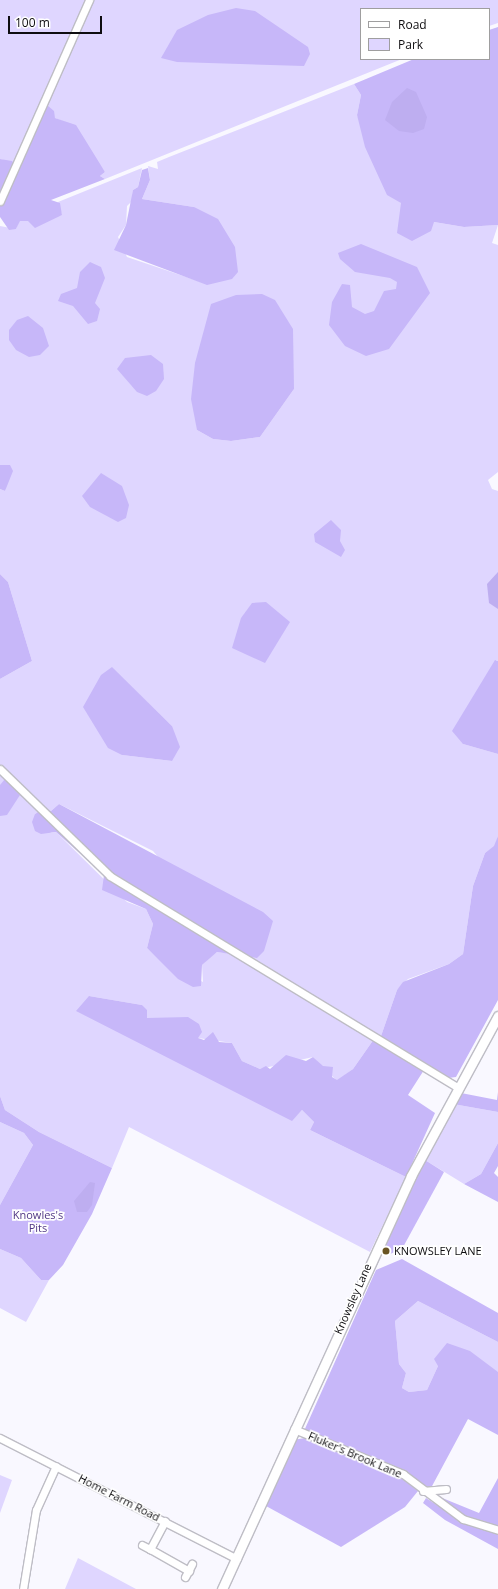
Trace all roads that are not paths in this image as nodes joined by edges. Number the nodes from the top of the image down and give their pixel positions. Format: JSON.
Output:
{"nodes":[{"id":1,"x":89,"y":0,"type":"edge"},
{"id":2,"x":0,"y":201,"type":"edge"},
{"id":3,"x":0,"y":769,"type":"edge"},
{"id":4,"x":498,"y":1016,"type":"edge"},
{"id":5,"x":458,"y":1088,"type":"junction"},
{"id":6,"x":294,"y":1429,"type":"junction"},
{"id":7,"x":0,"y":1438,"type":"edge"},
{"id":8,"x":56,"y":1466,"type":"junction"},
{"id":9,"x":446,"y":1489,"type":"dead end"},
{"id":10,"x":423,"y":1491,"type":"junction"},
{"id":11,"x":165,"y":1521,"type":"junction"},
{"id":12,"x":498,"y":1530,"type":"edge"},
{"id":13,"x":142,"y":1545,"type":"dead end"},
{"id":14,"x":150,"y":1549,"type":"junction"},
{"id":15,"x":237,"y":1559,"type":"junction"},
{"id":16,"x":192,"y":1564,"type":"dead end"},
{"id":17,"x":23,"y":1589,"type":"edge"},
{"id":18,"x":222,"y":1589,"type":"edge"}],
"edges":[{"from":1,"to":2,"type":"street"},
{"from":3,"to":5,"type":"street"},
{"from":4,"to":5,"type":"main road","name":"Knowsley Lane"},
{"from":5,"to":6,"type":"main road","name":"Knowsley Lane"},
{"from":6,"to":10,"type":"street","name":"Fluker's Brook Lane"},
{"from":6,"to":15,"type":"main road","name":"Knowsley Lane"},
{"from":7,"to":8,"type":"street","name":"Home Farm Road"},
{"from":8,"to":11,"type":"street","name":"Home Farm Road"},
{"from":8,"to":17,"type":"street"},
{"from":9,"to":10,"type":"street"},
{"from":10,"to":12,"type":"street","name":"Fluker's Brook Lane"},
{"from":11,"to":14,"type":"street"},
{"from":11,"to":15,"type":"street","name":"Home Farm Road"},
{"from":13,"to":14,"type":"street"},
{"from":14,"to":16,"type":"street"},
{"from":15,"to":18,"type":"main road","name":"Knowsley Lane"}]}
